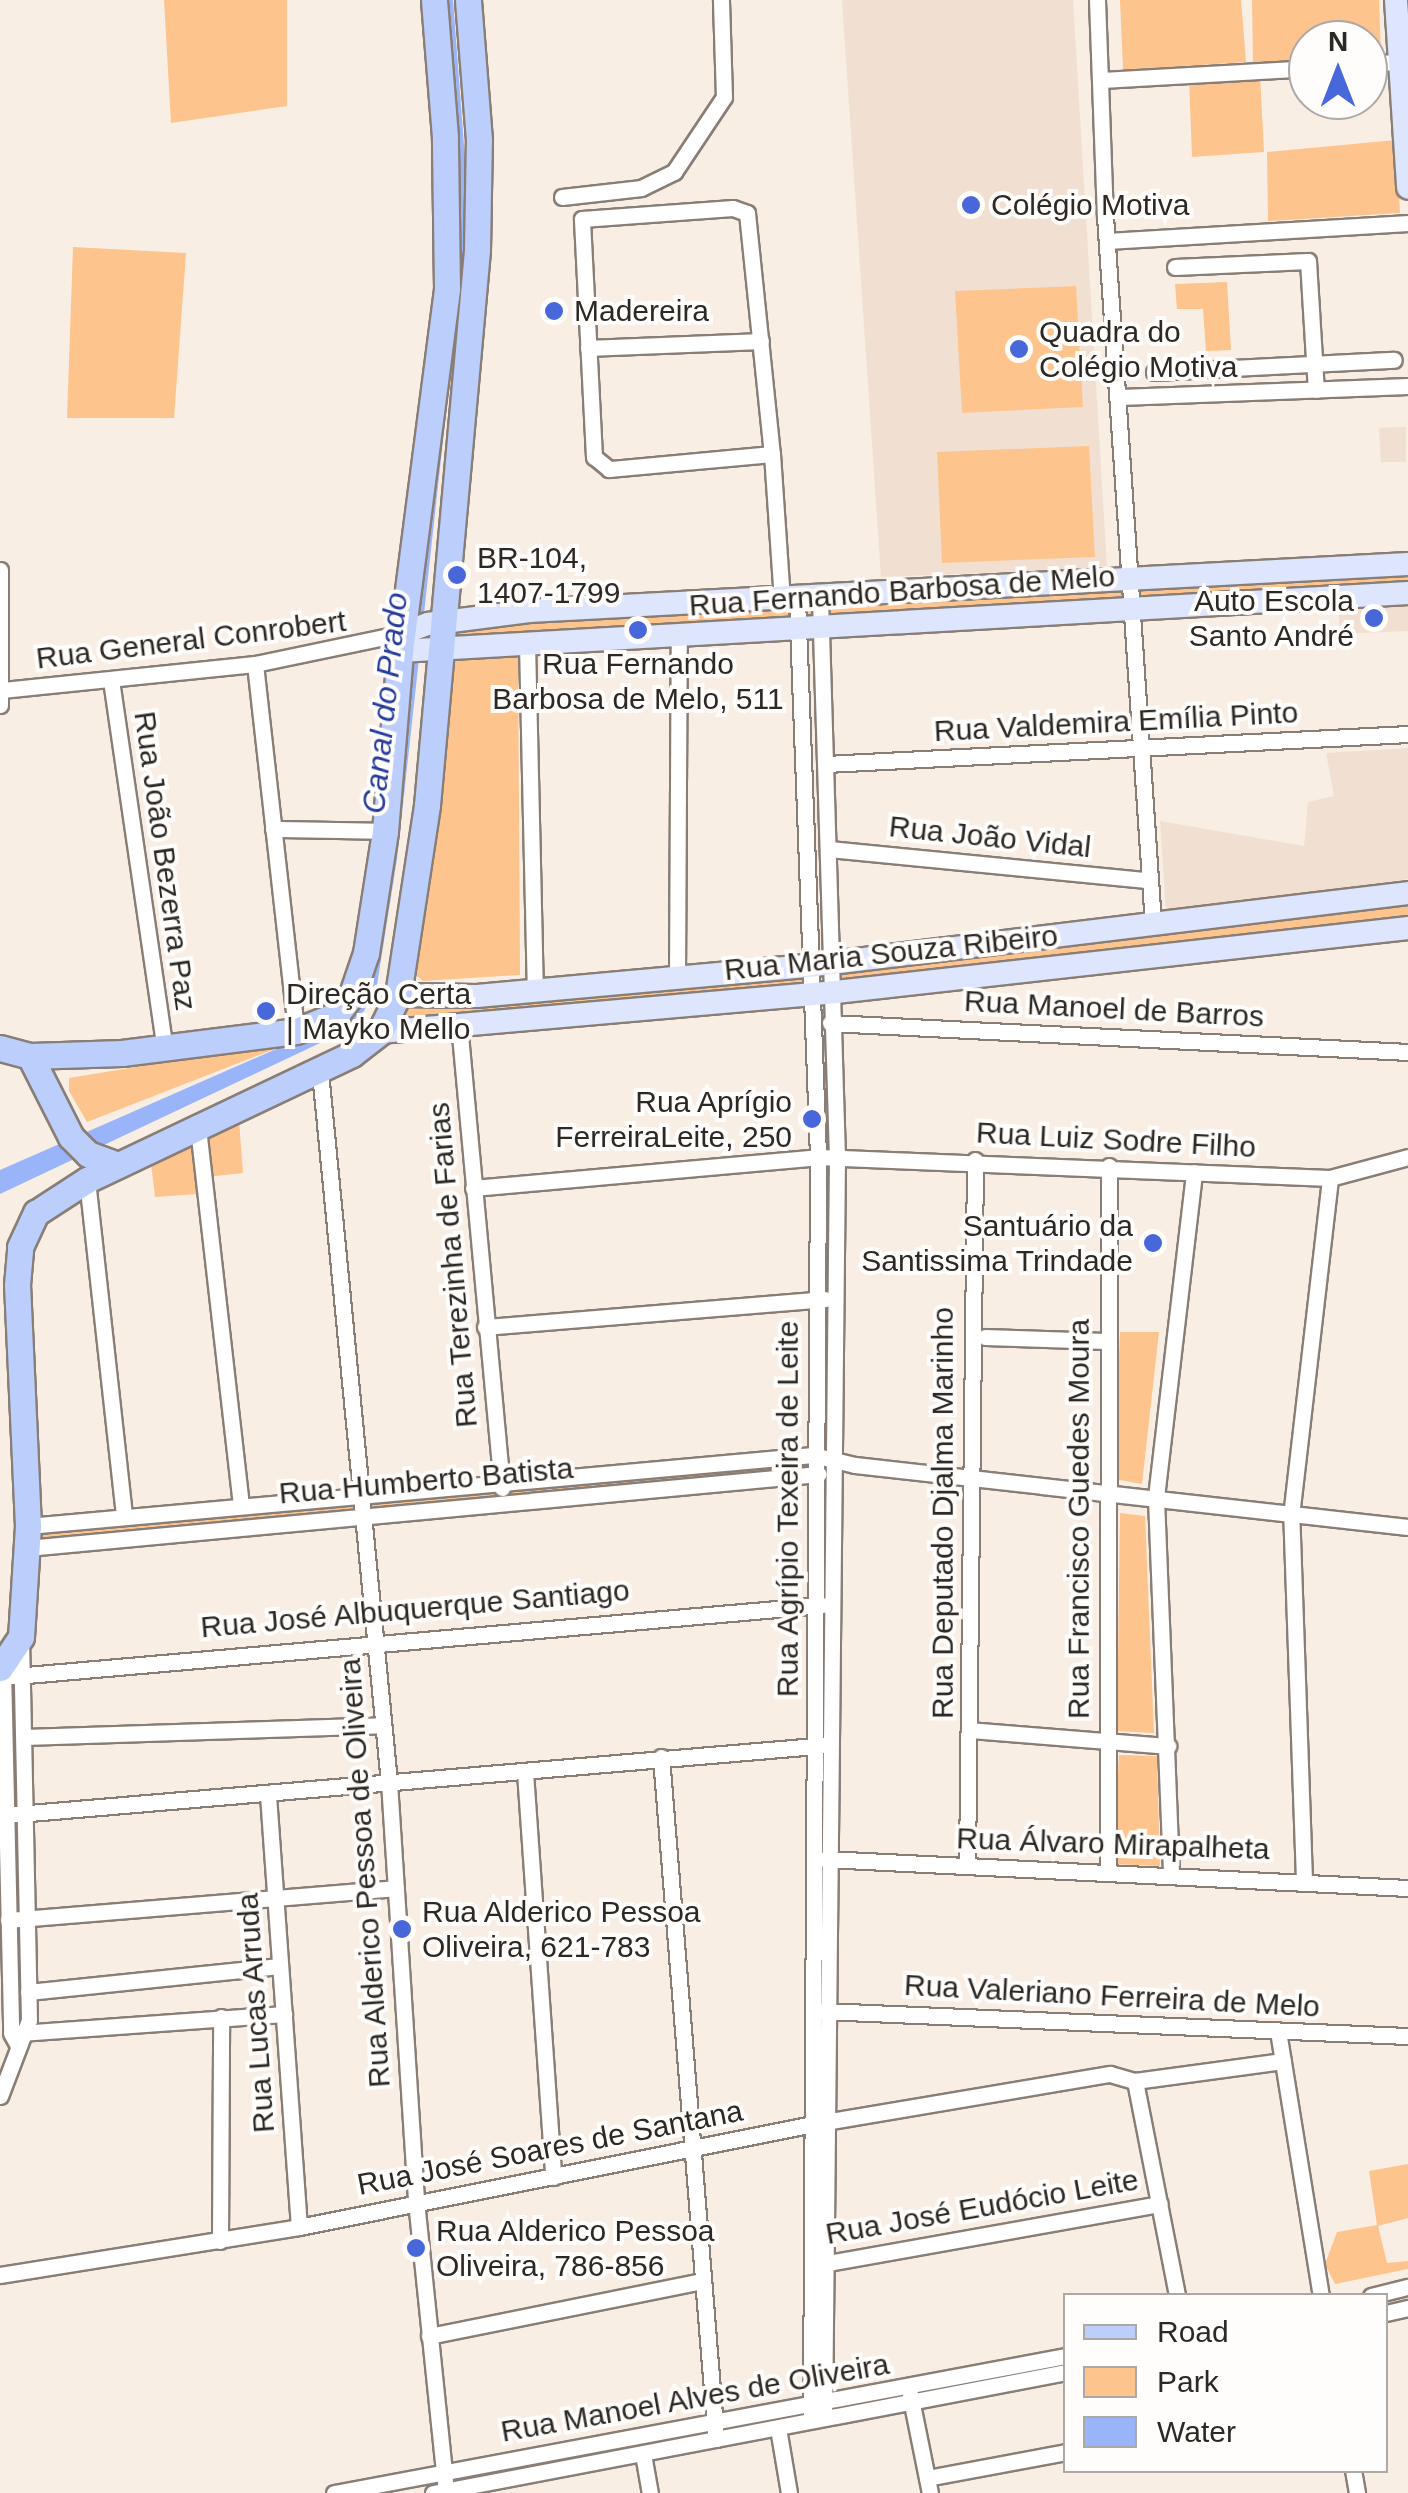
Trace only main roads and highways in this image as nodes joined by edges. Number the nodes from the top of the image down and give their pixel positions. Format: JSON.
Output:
{"nodes":[{"id":1,"x":434,"y":0,"type":"edge"},
{"id":2,"x":468,"y":0,"type":"edge"},
{"id":3,"x":410,"y":636,"type":"junction"},
{"id":4,"x":0,"y":1048,"type":"edge"},
{"id":5,"x":30,"y":1056,"type":"junction"},
{"id":6,"x":112,"y":1162,"type":"junction"},
{"id":7,"x":7,"y":1671,"type":"edge"}],
"edges":[{"from":1,"to":3,"type":"main road"},
{"from":2,"to":3,"type":"main road"},
{"from":3,"to":5,"type":"main road"},
{"from":3,"to":6,"type":"main road"},
{"from":4,"to":5,"type":"main road"},
{"from":5,"to":6,"type":"main road"},
{"from":6,"to":7,"type":"main road"}]}
